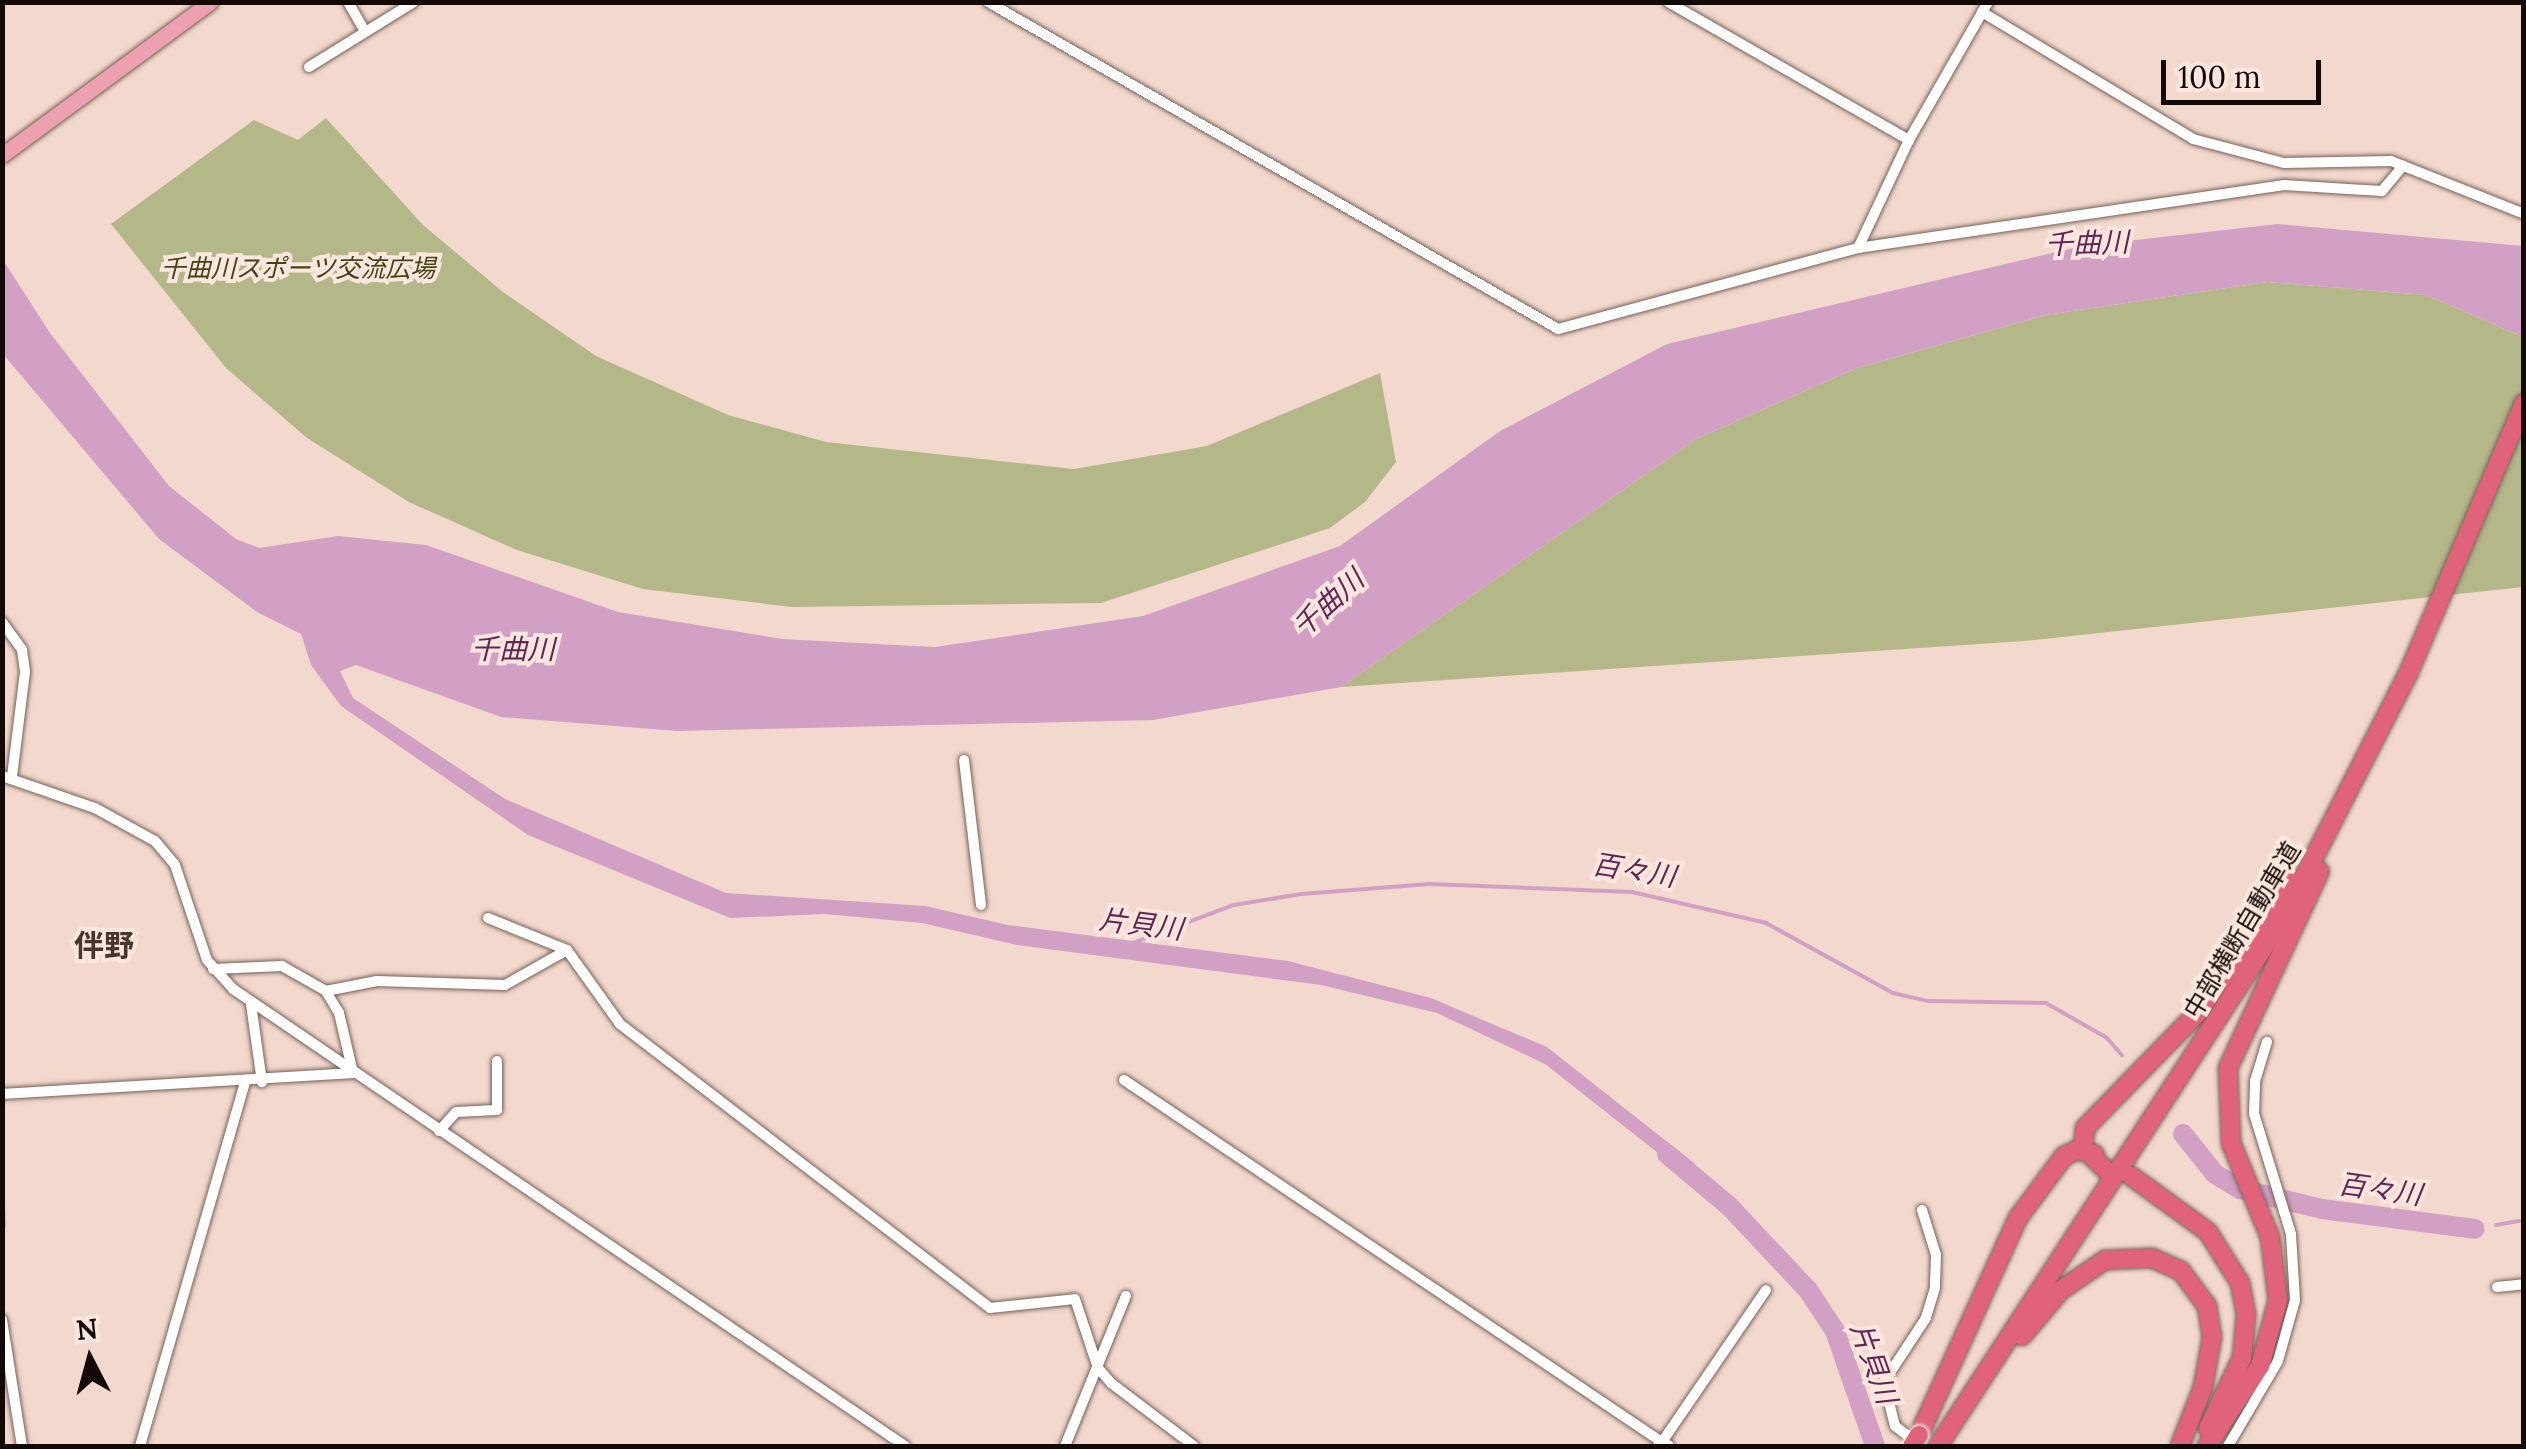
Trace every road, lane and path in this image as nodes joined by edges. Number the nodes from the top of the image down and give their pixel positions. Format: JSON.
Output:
{"nodes":[{"id":1,"x":210,"y":2,"type":"edge"},
{"id":2,"x":348,"y":2,"type":"edge"},
{"id":3,"x":414,"y":2,"type":"edge"},
{"id":4,"x":1668,"y":2,"type":"edge"},
{"id":5,"x":995,"y":4,"type":"edge"},
{"id":6,"x":1985,"y":7,"type":"edge"},
{"id":7,"x":364,"y":31,"type":"junction"},
{"id":8,"x":309,"y":67,"type":"dead end"},
{"id":9,"x":1908,"y":140,"type":"junction"},
{"id":10,"x":2,"y":155,"type":"edge"},
{"id":11,"x":2403,"y":166,"type":"junction"},
{"id":12,"x":2524,"y":214,"type":"edge"},
{"id":13,"x":1858,"y":248,"type":"junction"},
{"id":14,"x":2524,"y":403,"type":"edge"},
{"id":15,"x":2,"y":622,"type":"edge"},
{"id":16,"x":964,"y":760,"type":"dead end"},
{"id":17,"x":7,"y":776,"type":"edge"},
{"id":18,"x":2353,"y":789,"type":"junction"},
{"id":19,"x":981,"y":905,"type":"dead end"},
{"id":20,"x":488,"y":918,"type":"dead end"},
{"id":21,"x":567,"y":950,"type":"junction"},
{"id":22,"x":213,"y":969,"type":"junction"},
{"id":23,"x":326,"y":991,"type":"junction"},
{"id":24,"x":251,"y":1004,"type":"junction"},
{"id":25,"x":2267,"y":1042,"type":"dead end"},
{"id":26,"x":497,"y":1061,"type":"dead end"},
{"id":27,"x":353,"y":1073,"type":"junction"},
{"id":28,"x":1124,"y":1080,"type":"dead end"},
{"id":29,"x":262,"y":1082,"type":"junction"},
{"id":30,"x":244,"y":1084,"type":"junction"},
{"id":31,"x":2,"y":1094,"type":"edge"},
{"id":32,"x":439,"y":1131,"type":"junction"},
{"id":33,"x":2086,"y":1152,"type":"junction"},
{"id":34,"x":2110,"y":1168,"type":"dead end"},
{"id":35,"x":1922,"y":1210,"type":"dead end"},
{"id":36,"x":2524,"y":1284,"type":"edge"},
{"id":37,"x":2497,"y":1287,"type":"dead end"},
{"id":38,"x":1766,"y":1290,"type":"dead end"},
{"id":39,"x":1126,"y":1296,"type":"dead end"},
{"id":40,"x":2,"y":1320,"type":"edge"},
{"id":41,"x":1098,"y":1368,"type":"junction"},
{"id":42,"x":1918,"y":1443,"type":"edge"},
{"id":43,"x":1663,"y":1445,"type":"edge"},
{"id":44,"x":22,"y":1446,"type":"edge"},
{"id":45,"x":140,"y":1446,"type":"edge"},
{"id":46,"x":905,"y":1446,"type":"edge"},
{"id":47,"x":1066,"y":1446,"type":"edge"},
{"id":48,"x":1194,"y":1446,"type":"edge"},
{"id":49,"x":1938,"y":1446,"type":"edge"},
{"id":50,"x":1948,"y":1446,"type":"edge"},
{"id":51,"x":2182,"y":1446,"type":"edge"},
{"id":52,"x":2198,"y":1446,"type":"edge"},
{"id":53,"x":2207,"y":1446,"type":"edge"},
{"id":54,"x":2228,"y":1446,"type":"edge"}],
"edges":[{"from":1,"to":10,"type":"main road"},
{"from":2,"to":7,"type":"street"},
{"from":3,"to":7,"type":"street"},
{"from":4,"to":9,"type":"street"},
{"from":5,"to":13,"type":"street"},
{"from":6,"to":9,"type":"street"},
{"from":6,"to":11,"type":"street"},
{"from":7,"to":8,"type":"street"},
{"from":9,"to":13,"type":"street"},
{"from":11,"to":12,"type":"street"},
{"from":11,"to":13,"type":"street"},
{"from":14,"to":18,"type":"highway","name":"中部横断自動車道"},
{"from":15,"to":17,"type":"street"},
{"from":16,"to":19,"type":"street"},
{"from":17,"to":22,"type":"street"},
{"from":18,"to":33,"type":"highway"},
{"from":18,"to":49,"type":"highway","name":"中部横断自動車道"},
{"from":18,"to":53,"type":"highway"},
{"from":20,"to":21,"type":"street"},
{"from":21,"to":23,"type":"street"},
{"from":21,"to":41,"type":"street"},
{"from":22,"to":23,"type":"street"},
{"from":22,"to":24,"type":"street"},
{"from":23,"to":27,"type":"street"},
{"from":24,"to":27,"type":"street"},
{"from":24,"to":29,"type":"street"},
{"from":25,"to":54,"type":"street"},
{"from":26,"to":32,"type":"street"},
{"from":27,"to":29,"type":"street"},
{"from":27,"to":32,"type":"street"},
{"from":28,"to":43,"type":"street"},
{"from":29,"to":30,"type":"street"},
{"from":30,"to":31,"type":"street"},
{"from":30,"to":45,"type":"street"},
{"from":32,"to":46,"type":"street"},
{"from":33,"to":34,"type":"highway"},
{"from":33,"to":42,"type":"highway"},
{"from":35,"to":42,"type":"street"},
{"from":36,"to":37,"type":"street"},
{"from":38,"to":43,"type":"street"},
{"from":39,"to":41,"type":"street"},
{"from":40,"to":44,"type":"street"},
{"from":41,"to":47,"type":"street"},
{"from":41,"to":48,"type":"street"},
{"from":50,"to":51,"type":"highway"},
{"from":51,"to":52,"type":"highway"}]}
